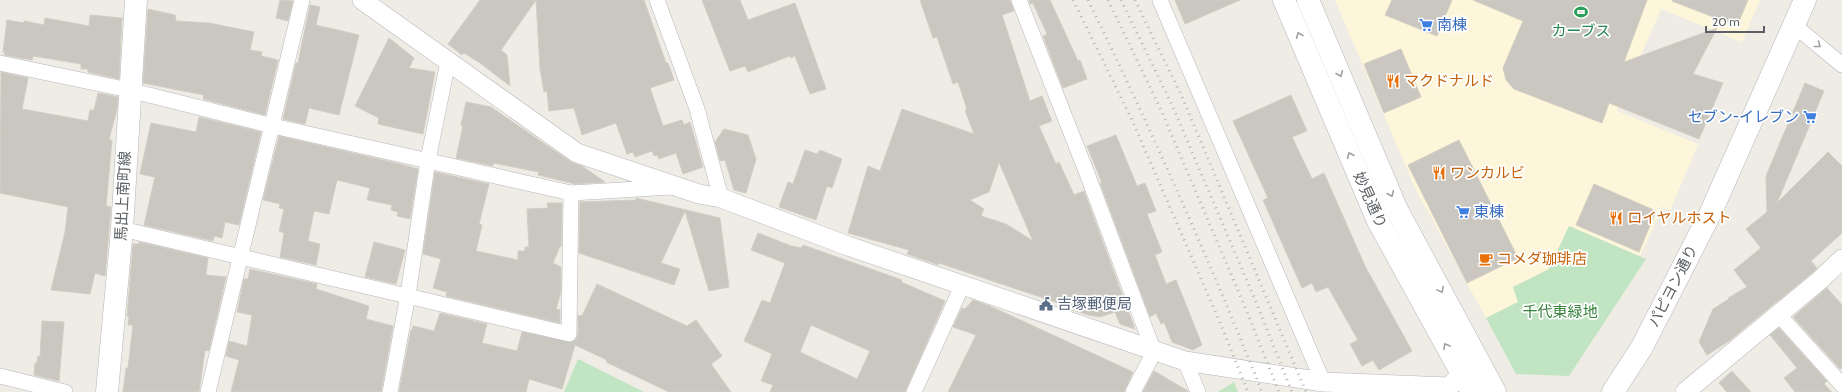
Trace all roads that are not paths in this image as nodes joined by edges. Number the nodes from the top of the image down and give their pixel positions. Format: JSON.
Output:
{"nodes":[{"id":1,"x":136,"y":0,"type":"edge"},
{"id":2,"x":302,"y":0,"type":"edge"},
{"id":3,"x":362,"y":0,"type":"edge"},
{"id":4,"x":657,"y":0,"type":"edge"},
{"id":5,"x":1019,"y":0,"type":"edge"},
{"id":6,"x":1160,"y":0,"type":"edge"},
{"id":7,"x":1284,"y":0,"type":"edge"},
{"id":8,"x":1308,"y":0,"type":"edge"},
{"id":9,"x":1805,"y":0,"type":"edge"},
{"id":10,"x":1794,"y":26,"type":"junction"},
{"id":11,"x":448,"y":62,"type":"junction"},
{"id":12,"x":0,"y":63,"type":"edge"},
{"id":13,"x":1842,"y":65,"type":"edge"},
{"id":14,"x":129,"y":90,"type":"junction"},
{"id":15,"x":273,"y":126,"type":"junction"},
{"id":16,"x":428,"y":160,"type":"junction"},
{"id":17,"x":677,"y":186,"type":"junction"},
{"id":18,"x":571,"y":193,"type":"junction"},
{"id":19,"x":721,"y":198,"type":"junction"},
{"id":20,"x":122,"y":229,"type":"junction"},
{"id":21,"x":239,"y":258,"type":"junction"},
{"id":22,"x":1842,"y":259,"type":"edge"},
{"id":23,"x":962,"y":286,"type":"junction"},
{"id":24,"x":408,"y":295,"type":"junction"},
{"id":25,"x":1779,"y":314,"type":"junction"},
{"id":26,"x":1154,"y":352,"type":"junction"},
{"id":27,"x":1185,"y":361,"type":"junction"},
{"id":28,"x":0,"y":376,"type":"edge"},
{"id":29,"x":1323,"y":382,"type":"junction"},
{"id":30,"x":1467,"y":383,"type":"edge"},
{"id":31,"x":1842,"y":385,"type":"edge"},
{"id":32,"x":65,"y":392,"type":"edge"},
{"id":33,"x":107,"y":392,"type":"edge"},
{"id":34,"x":208,"y":392,"type":"edge"},
{"id":35,"x":390,"y":392,"type":"edge"},
{"id":36,"x":914,"y":392,"type":"edge"},
{"id":37,"x":1133,"y":392,"type":"edge"},
{"id":38,"x":1198,"y":392,"type":"edge"},
{"id":39,"x":1495,"y":392,"type":"edge"},
{"id":40,"x":1613,"y":392,"type":"edge"},
{"id":41,"x":1685,"y":392,"type":"edge"}],
"edges":[{"from":1,"to":14,"type":"main road","name":"馬出上南町線"},
{"from":2,"to":15,"type":"street"},
{"from":3,"to":11,"type":"street"},
{"from":4,"to":19,"type":"street"},
{"from":5,"to":26,"type":"street"},
{"from":6,"to":29,"type":"street"},
{"from":30,"to":7,"type":"main road","name":"妙見通り","one_way":true},
{"from":8,"to":39,"type":"main road","name":"妙見通り","one_way":true},
{"from":9,"to":10,"type":"main road","name":"パピヨン通り"},
{"from":10,"to":13,"type":"street","one_way":true},
{"from":10,"to":40,"type":"main road","name":"パピヨン通り"},
{"from":11,"to":16,"type":"street"},
{"from":11,"to":17,"type":"street"},
{"from":12,"to":14,"type":"street"},
{"from":14,"to":15,"type":"street"},
{"from":14,"to":20,"type":"main road","name":"馬出上南町線"},
{"from":15,"to":16,"type":"street"},
{"from":15,"to":21,"type":"street"},
{"from":16,"to":18,"type":"street"},
{"from":16,"to":24,"type":"street"},
{"from":17,"to":18,"type":"street"},
{"from":17,"to":19,"type":"street"},
{"from":18,"to":24,"type":"street"},
{"from":19,"to":23,"type":"street"},
{"from":20,"to":21,"type":"street"},
{"from":20,"to":33,"type":"main road","name":"馬出上南町線"},
{"from":21,"to":24,"type":"street"},
{"from":21,"to":34,"type":"street"},
{"from":22,"to":25,"type":"street"},
{"from":23,"to":26,"type":"street"},
{"from":23,"to":36,"type":"street"},
{"from":24,"to":35,"type":"street"},
{"from":25,"to":31,"type":"street"},
{"from":25,"to":41,"type":"street"},
{"from":26,"to":27,"type":"street"},
{"from":26,"to":37,"type":"street"},
{"from":27,"to":29,"type":"street"},
{"from":27,"to":38,"type":"street"},
{"from":28,"to":32,"type":"street"},
{"from":29,"to":30,"type":"street"}]}
